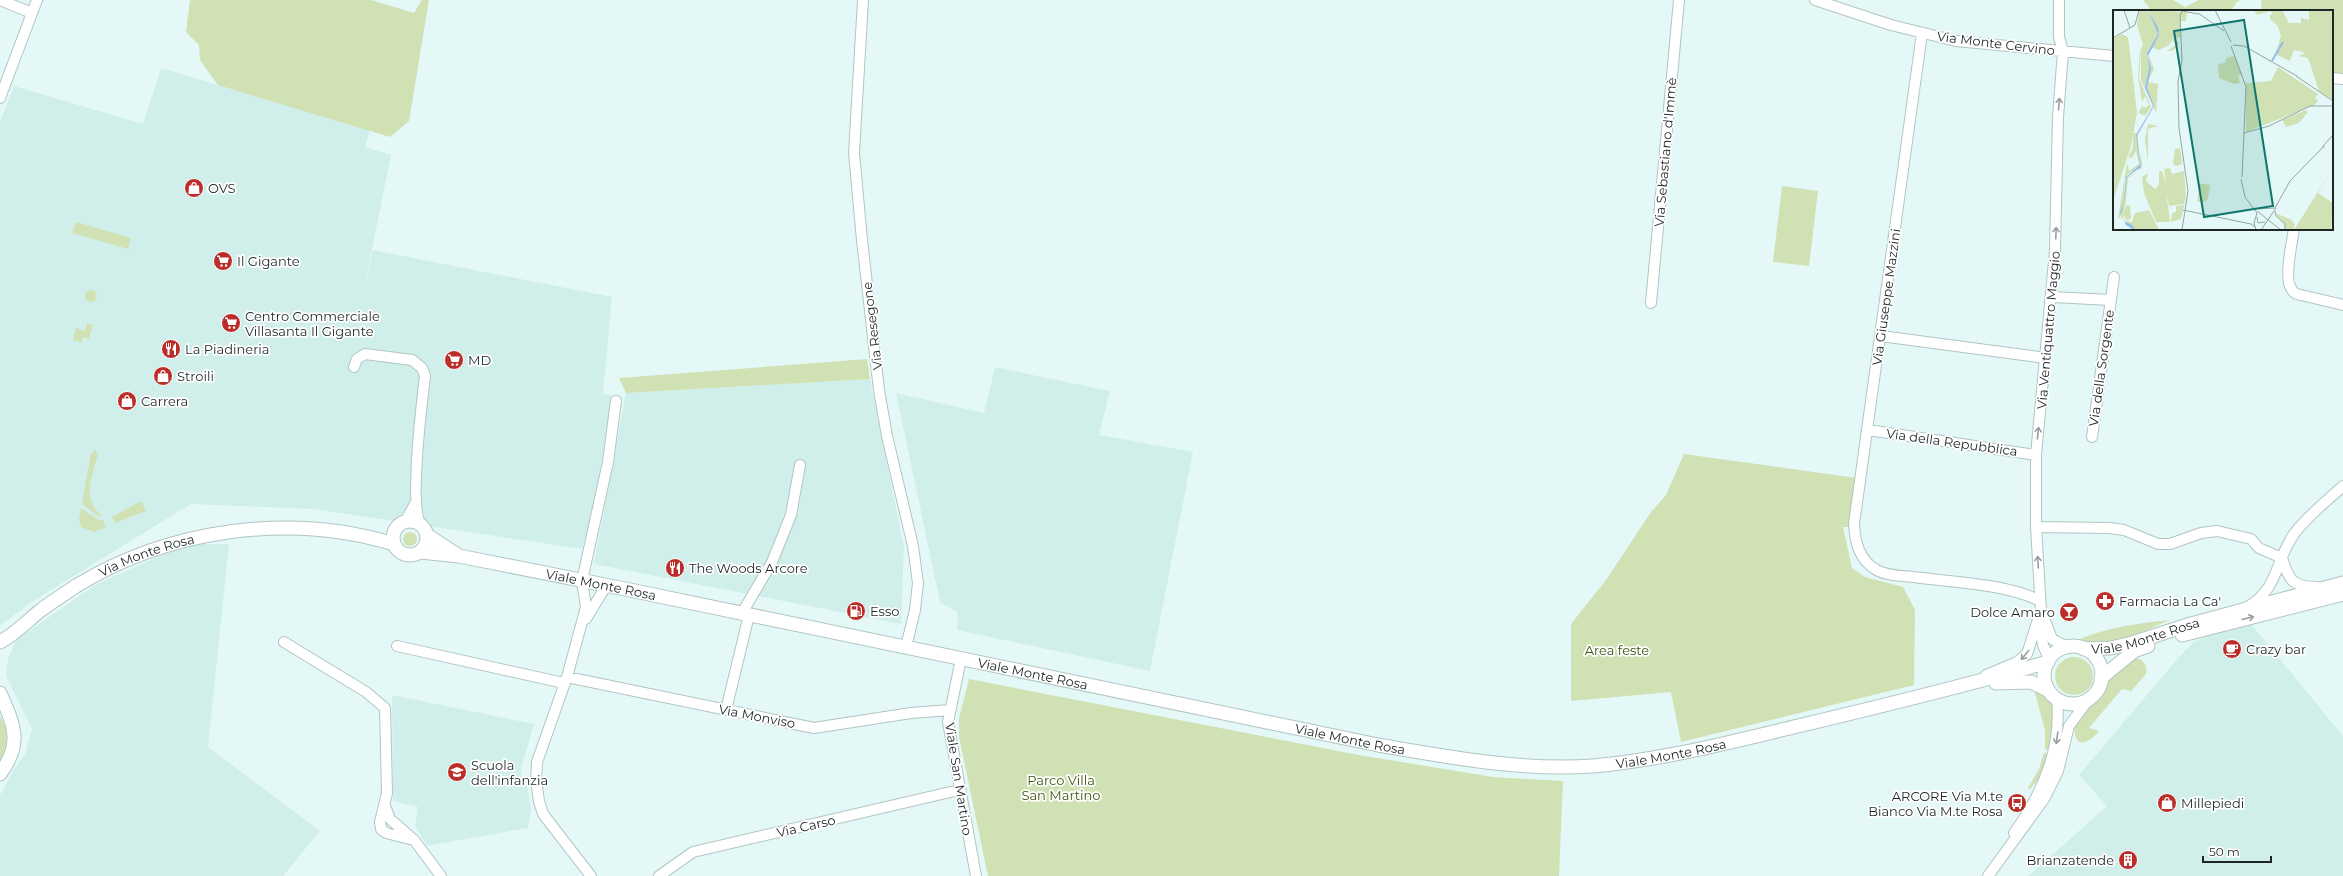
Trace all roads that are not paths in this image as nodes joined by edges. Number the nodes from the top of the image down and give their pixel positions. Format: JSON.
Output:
{"nodes":[{"id":1,"x":0,"y":0,"type":"edge"},
{"id":2,"x":37,"y":0,"type":"edge"},
{"id":3,"x":863,"y":0,"type":"edge"},
{"id":4,"x":1679,"y":0,"type":"edge"},
{"id":5,"x":1815,"y":0,"type":"edge"},
{"id":6,"x":2059,"y":0,"type":"edge"},
{"id":7,"x":32,"y":13,"type":"junction"},
{"id":8,"x":1922,"y":33,"type":"junction"},
{"id":9,"x":2062,"y":51,"type":"junction"},
{"id":10,"x":2113,"y":56,"type":"edge"},
{"id":11,"x":2333,"y":78,"type":"edge"},
{"id":12,"x":2343,"y":79,"type":"edge"},
{"id":13,"x":0,"y":98,"type":"edge"},
{"id":14,"x":2294,"y":230,"type":"edge"},
{"id":15,"x":2114,"y":277,"type":"dead end"},
{"id":16,"x":2052,"y":297,"type":"junction"},
{"id":17,"x":2111,"y":300,"type":"junction"},
{"id":18,"x":1651,"y":303,"type":"dead end"},
{"id":19,"x":2343,"y":306,"type":"edge"},
{"id":20,"x":1881,"y":336,"type":"junction"},
{"id":21,"x":2046,"y":358,"type":"junction"},
{"id":22,"x":354,"y":367,"type":"dead end"},
{"id":23,"x":616,"y":401,"type":"dead end"},
{"id":24,"x":1868,"y":430,"type":"junction"},
{"id":25,"x":2092,"y":437,"type":"dead end"},
{"id":26,"x":2036,"y":455,"type":"junction"},
{"id":27,"x":800,"y":465,"type":"dead end"},
{"id":28,"x":2343,"y":486,"type":"edge"},
{"id":29,"x":417,"y":500,"type":"junction"},
{"id":30,"x":400,"y":526,"type":"junction"},
{"id":31,"x":2036,"y":527,"type":"junction"},
{"id":32,"x":424,"y":530,"type":"junction"},
{"id":33,"x":221,"y":533,"type":"joint"},
{"id":34,"x":363,"y":534,"type":"junction"},
{"id":35,"x":394,"y":544,"type":"junction"},
{"id":36,"x":421,"y":552,"type":"junction"},
{"id":37,"x":459,"y":556,"type":"junction"},
{"id":38,"x":2282,"y":558,"type":"junction"},
{"id":39,"x":582,"y":581,"type":"junction"},
{"id":40,"x":606,"y":586,"type":"junction"},
{"id":41,"x":2340,"y":588,"type":"edge"},
{"id":42,"x":2244,"y":609,"type":"junction"},
{"id":43,"x":2040,"y":610,"type":"junction"},
{"id":44,"x":746,"y":614,"type":"junction"},
{"id":45,"x":580,"y":631,"type":"junction"},
{"id":46,"x":284,"y":642,"type":"dead end"},
{"id":47,"x":2,"y":643,"type":"edge"},
{"id":48,"x":397,"y":646,"type":"dead end"},
{"id":49,"x":906,"y":647,"type":"junction"},
{"id":50,"x":2067,"y":647,"type":"junction"},
{"id":51,"x":2084,"y":649,"type":"junction"},
{"id":52,"x":961,"y":659,"type":"junction"},
{"id":53,"x":2048,"y":661,"type":"junction"},
{"id":54,"x":2101,"y":678,"type":"junction"},
{"id":55,"x":566,"y":680,"type":"junction"},
{"id":56,"x":1974,"y":684,"type":"junction"},
{"id":57,"x":1960,"y":687,"type":"junction"},
{"id":58,"x":0,"y":693,"type":"edge"},
{"id":59,"x":2052,"y":694,"type":"junction"},
{"id":60,"x":2088,"y":700,"type":"junction"},
{"id":61,"x":0,"y":705,"type":"edge"},
{"id":62,"x":726,"y":710,"type":"junction"},
{"id":63,"x":950,"y":710,"type":"junction"},
{"id":64,"x":12,"y":720,"type":"junction"},
{"id":65,"x":0,"y":774,"type":"edge"},
{"id":66,"x":960,"y":790,"type":"junction"},
{"id":67,"x":440,"y":876,"type":"edge"},
{"id":68,"x":591,"y":876,"type":"edge"},
{"id":69,"x":659,"y":876,"type":"edge"},
{"id":70,"x":976,"y":876,"type":"edge"},
{"id":71,"x":1980,"y":876,"type":"edge"},
{"id":72,"x":1988,"y":876,"type":"edge"}],
"edges":[{"from":1,"to":7,"type":"street"},
{"from":2,"to":7,"type":"street"},
{"from":3,"to":49,"type":"street","name":"Via Resegone"},
{"from":4,"to":18,"type":"street","name":"Via Sebastiano d'Immè"},
{"from":5,"to":8,"type":"street","name":"Via Monte Cervino"},
{"from":6,"to":9,"type":"street","name":"Via Ventiquattro Maggio"},
{"from":7,"to":13,"type":"street"},
{"from":8,"to":9,"type":"street","name":"Via Monte Cervino"},
{"from":8,"to":20,"type":"street","name":"Via Giuseppe Mazzini"},
{"from":9,"to":10,"type":"street"},
{"from":16,"to":9,"type":"street","name":"Via Ventiquattro Maggio","one_way":true},
{"from":11,"to":12,"type":"street"},
{"from":14,"to":19,"type":"street"},
{"from":15,"to":17,"type":"street","name":"Via della Sorgente"},
{"from":16,"to":17,"type":"street","name":"Via della Sorgente"},
{"from":16,"to":21,"type":"street","name":"Via Ventiquattro Maggio"},
{"from":17,"to":25,"type":"street","name":"Via della Sorgente"},
{"from":20,"to":21,"type":"street"},
{"from":20,"to":24,"type":"street","name":"Via Giuseppe Mazzini"},
{"from":26,"to":21,"type":"street","name":"Via Ventiquattro Maggio","one_way":true},
{"from":22,"to":29,"type":"street"},
{"from":23,"to":39,"type":"street"},
{"from":24,"to":26,"type":"street","name":"Via della Repubblica"},
{"from":24,"to":43,"type":"street","name":"Via Giuseppe Mazzini"},
{"from":26,"to":31,"type":"street","name":"Via Ventiquattro Maggio"},
{"from":27,"to":44,"type":"street"},
{"from":28,"to":38,"type":"street"},
{"from":29,"to":30,"type":"street"},
{"from":29,"to":32,"type":"street"},
{"from":30,"to":32,"type":"main road","name":"Viale Monte Rosa"},
{"from":30,"to":34,"type":"main road","name":"Viale Monte Rosa"},
{"from":30,"to":35,"type":"main road"},
{"from":31,"to":38,"type":"street"},
{"from":43,"to":31,"type":"street","name":"Via Ventiquattro Maggio","one_way":true},
{"from":32,"to":36,"type":"main road"},
{"from":32,"to":37,"type":"main road","name":"Viale Monte Rosa"},
{"from":33,"to":34,"type":"main road","name":"Viale Monte Rosa"},
{"from":33,"to":47,"type":"main road","name":"Via Monte Rosa"},
{"from":34,"to":35,"type":"main road","name":"Viale Monte Rosa"},
{"from":35,"to":36,"type":"main road","name":"Viale Monte Rosa"},
{"from":36,"to":37,"type":"main road","name":"Viale Monte Rosa"},
{"from":37,"to":39,"type":"main road","name":"Viale Monte Rosa"},
{"from":38,"to":41,"type":"street"},
{"from":38,"to":42,"type":"street"},
{"from":39,"to":40,"type":"main road","name":"Viale Monte Rosa"},
{"from":39,"to":45,"type":"street"},
{"from":40,"to":44,"type":"main road","name":"Viale Monte Rosa"},
{"from":40,"to":45,"type":"street"},
{"from":41,"to":42,"type":"main road","name":"Viale Monte Rosa"},
{"from":54,"to":41,"type":"main road","name":"Viale Monte Rosa","one_way":true},
{"from":42,"to":51,"type":"main road","name":"Viale Monte Rosa"},
{"from":43,"to":50,"type":"street","name":"Via Ventiquattro Maggio"},
{"from":43,"to":53,"type":"street","name":"Via Ventiquattro Maggio"},
{"from":43,"to":56,"type":"street","name":"Via Ventiquattro Maggio","one_way":true},
{"from":44,"to":49,"type":"main road","name":"Viale Monte Rosa"},
{"from":44,"to":62,"type":"street"},
{"from":45,"to":55,"type":"street"},
{"from":46,"to":67,"type":"street"},
{"from":48,"to":55,"type":"street","name":"Via Monviso"},
{"from":49,"to":52,"type":"main road","name":"Viale Monte Rosa"},
{"from":50,"to":51,"type":"main road","name":"Viale Monte Rosa"},
{"from":50,"to":53,"type":"main road","name":"Viale Monte Rosa"},
{"from":51,"to":54,"type":"main road","name":"Viale Monte Rosa"},
{"from":52,"to":57,"type":"main road","name":"Viale Monte Rosa"},
{"from":52,"to":63,"type":"street","name":"Viale San Martino"},
{"from":53,"to":56,"type":"main road","name":"Viale Monte Rosa"},
{"from":53,"to":59,"type":"main road"},
{"from":54,"to":60,"type":"main road","name":"Viale Monte Rosa"},
{"from":55,"to":62,"type":"street","name":"Via Monviso"},
{"from":55,"to":68,"type":"street"},
{"from":56,"to":57,"type":"main road","name":"Viale Monte Rosa"},
{"from":57,"to":59,"type":"main road","name":"Viale Monte Rosa"},
{"from":58,"to":64,"type":"main road"},
{"from":59,"to":60,"type":"main road","name":"Viale Monte Rosa"},
{"from":59,"to":71,"type":"street","one_way":true},
{"from":60,"to":72,"type":"street"},
{"from":61,"to":64,"type":"main road"},
{"from":62,"to":63,"type":"street","name":"Via Monviso"},
{"from":63,"to":66,"type":"street","name":"Viale San Martino"},
{"from":64,"to":65,"type":"main road"},
{"from":66,"to":69,"type":"street","name":"Via Carso"},
{"from":66,"to":70,"type":"street","name":"Viale San Martino"}]}
